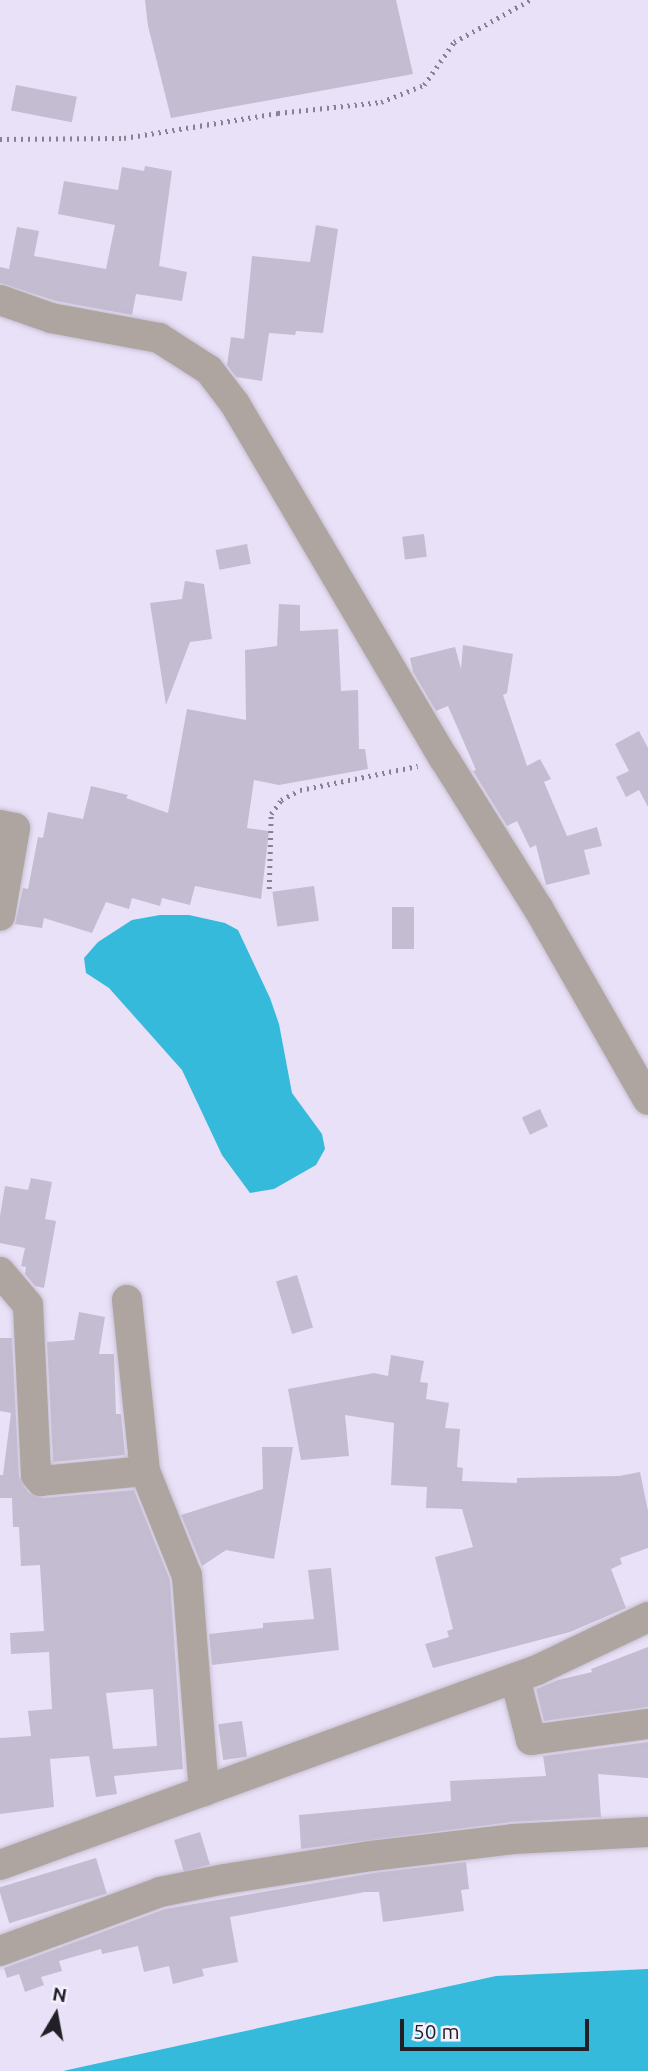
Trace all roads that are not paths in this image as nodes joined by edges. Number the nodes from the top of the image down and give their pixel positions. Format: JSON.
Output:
{"nodes":[{"id":1,"x":0,"y":300,"type":"edge"},
{"id":2,"x":0,"y":825,"type":"edge"},
{"id":3,"x":0,"y":916,"type":"edge"},
{"id":4,"x":648,"y":1100,"type":"edge"},
{"id":5,"x":0,"y":1272,"type":"edge"},
{"id":6,"x":127,"y":1300,"type":"dead end"},
{"id":7,"x":145,"y":1471,"type":"junction"},
{"id":8,"x":648,"y":1617,"type":"edge"},
{"id":9,"x":515,"y":1678,"type":"junction"},
{"id":10,"x":648,"y":1724,"type":"edge"},
{"id":11,"x":204,"y":1791,"type":"junction"},
{"id":12,"x":648,"y":1832,"type":"edge"},
{"id":13,"x":0,"y":1865,"type":"edge"},
{"id":14,"x":0,"y":1951,"type":"edge"}],
"edges":[{"from":1,"to":4,"type":"street"},
{"from":2,"to":3,"type":"street"},
{"from":5,"to":7,"type":"street"},
{"from":6,"to":7,"type":"street"},
{"from":7,"to":11,"type":"street"},
{"from":8,"to":9,"type":"street"},
{"from":9,"to":10,"type":"street"},
{"from":9,"to":11,"type":"street"},
{"from":11,"to":13,"type":"street"},
{"from":12,"to":14,"type":"street"}]}
